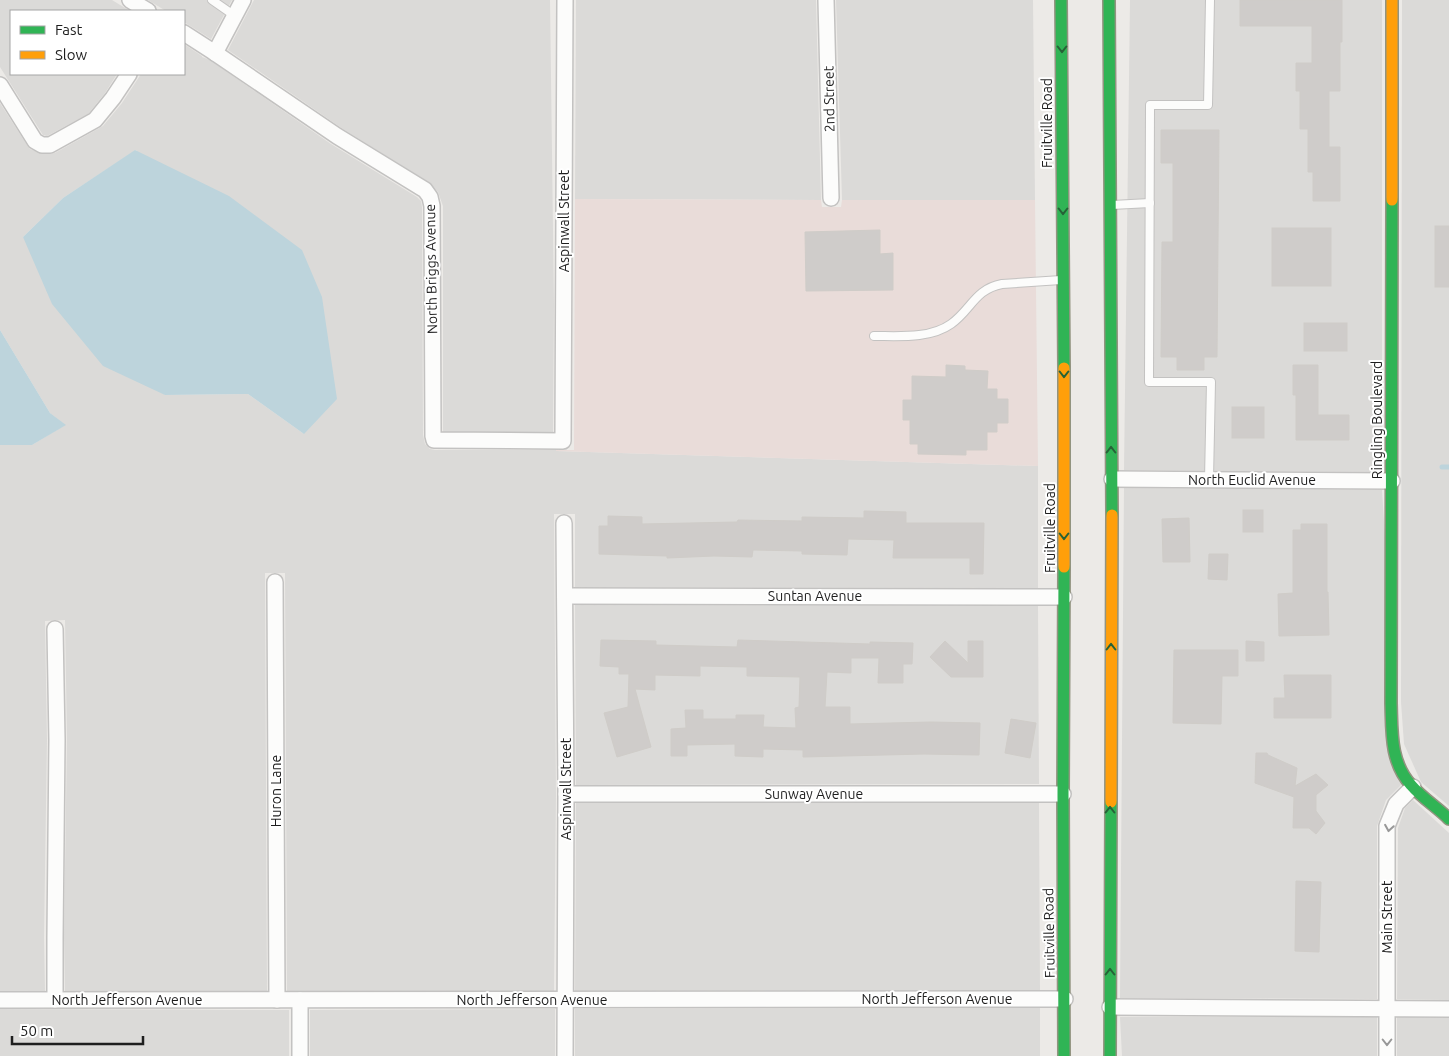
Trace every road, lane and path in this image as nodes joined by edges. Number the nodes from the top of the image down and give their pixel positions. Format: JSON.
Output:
{"nodes":[{"id":1,"x":130,"y":0,"type":"edge"},
{"id":2,"x":212,"y":0,"type":"edge"},
{"id":3,"x":243,"y":0,"type":"edge"},
{"id":4,"x":565,"y":0,"type":"edge"},
{"id":5,"x":826,"y":0,"type":"edge"},
{"id":6,"x":1062,"y":0,"type":"edge"},
{"id":7,"x":1109,"y":0,"type":"edge"},
{"id":8,"x":1210,"y":0,"type":"edge"},
{"id":9,"x":1392,"y":0,"type":"edge"},
{"id":10,"x":1098,"y":9,"type":"dead end"},
{"id":11,"x":146,"y":10,"type":"edge"},
{"id":12,"x":235,"y":16,"type":"junction"},
{"id":13,"x":185,"y":34,"type":"edge"},
{"id":14,"x":215,"y":52,"type":"junction"},
{"id":15,"x":1110,"y":52,"type":"junction"},
{"id":16,"x":128,"y":75,"type":"edge"},
{"id":17,"x":0,"y":85,"type":"edge"},
{"id":18,"x":832,"y":198,"type":"dead end"},
{"id":19,"x":1150,"y":203,"type":"junction"},
{"id":20,"x":1110,"y":205,"type":"junction"},
{"id":21,"x":1063,"y":280,"type":"junction"},
{"id":22,"x":874,"y":336,"type":"dead end"},
{"id":23,"x":564,"y":441,"type":"joint"},
{"id":24,"x":1112,"y":479,"type":"junction"},
{"id":25,"x":1209,"y":479,"type":"junction"},
{"id":26,"x":1392,"y":481,"type":"junction"},
{"id":27,"x":564,"y":523,"type":"dead end"},
{"id":28,"x":275,"y":582,"type":"dead end"},
{"id":29,"x":565,"y":596,"type":"junction"},
{"id":30,"x":1064,"y":597,"type":"junction"},
{"id":31,"x":55,"y":629,"type":"dead end"},
{"id":32,"x":1413,"y":787,"type":"junction"},
{"id":33,"x":566,"y":794,"type":"junction"},
{"id":34,"x":1063,"y":794,"type":"junction"},
{"id":35,"x":1449,"y":819,"type":"edge"},
{"id":36,"x":1065,"y":999,"type":"junction"},
{"id":37,"x":0,"y":1000,"type":"edge"},
{"id":38,"x":55,"y":1000,"type":"junction"},
{"id":39,"x":277,"y":1000,"type":"junction"},
{"id":40,"x":300,"y":1000,"type":"junction"},
{"id":41,"x":565,"y":1000,"type":"junction"},
{"id":42,"x":1110,"y":1008,"type":"junction"},
{"id":43,"x":1387,"y":1008,"type":"junction"},
{"id":44,"x":1449,"y":1009,"type":"edge"},
{"id":45,"x":300,"y":1056,"type":"edge"},
{"id":46,"x":565,"y":1056,"type":"edge"},
{"id":47,"x":1064,"y":1056,"type":"edge"},
{"id":48,"x":1110,"y":1056,"type":"edge"},
{"id":49,"x":1387,"y":1056,"type":"edge"}],
"edges":[{"from":1,"to":11,"type":"street"},
{"from":2,"to":12,"type":"lane"},
{"from":3,"to":12,"type":"street"},
{"from":4,"to":23,"type":"street","name":"Aspinwall Street"},
{"from":5,"to":18,"type":"street","name":"2nd Street"},
{"from":6,"to":21,"type":"main road","name":"Fruitville Road","one_way":true},
{"from":7,"to":15,"type":"main road"},
{"from":8,"to":19,"type":"lane"},
{"from":9,"to":26,"type":"main road","name":"Ringling Boulevard"},
{"from":10,"to":15,"type":"main road"},
{"from":12,"to":14,"type":"street"},
{"from":13,"to":14,"type":"street","name":"North Briggs Avenue"},
{"from":14,"to":23,"type":"street","name":"North Briggs Avenue"},
{"from":15,"to":20,"type":"main road"},
{"from":16,"to":17,"type":"street"},
{"from":19,"to":20,"type":"lane"},
{"from":19,"to":25,"type":"lane"},
{"from":24,"to":20,"type":"main road","one_way":true},
{"from":21,"to":22,"type":"lane"},
{"from":21,"to":30,"type":"main road","name":"Fruitville Road","one_way":true},
{"from":24,"to":25,"type":"street","name":"North Euclid Avenue"},
{"from":42,"to":24,"type":"main road","one_way":true},
{"from":25,"to":26,"type":"street","name":"North Euclid Avenue"},
{"from":26,"to":32,"type":"main road","name":"Ringling Boulevard"},
{"from":27,"to":29,"type":"street","name":"Aspinwall Street"},
{"from":28,"to":39,"type":"street","name":"Huron Lane"},
{"from":29,"to":30,"type":"street","name":"Suntan Avenue"},
{"from":29,"to":33,"type":"street","name":"Aspinwall Street"},
{"from":30,"to":34,"type":"main road","name":"Fruitville Road"},
{"from":31,"to":38,"type":"street"},
{"from":32,"to":35,"type":"main road","name":"Ringling Boulevard"},
{"from":32,"to":43,"type":"street","name":"Main Street","one_way":true},
{"from":33,"to":34,"type":"street","name":"Sunway Avenue"},
{"from":33,"to":41,"type":"street","name":"Aspinwall Street"},
{"from":34,"to":36,"type":"main road","name":"Fruitville Road"},
{"from":36,"to":41,"type":"street","name":"North Jefferson Avenue"},
{"from":36,"to":47,"type":"main road","name":"Fruitville Road"},
{"from":37,"to":38,"type":"street","name":"North Jefferson Avenue"},
{"from":38,"to":39,"type":"street","name":"North Jefferson Avenue"},
{"from":39,"to":40,"type":"street","name":"North Jefferson Avenue"},
{"from":40,"to":41,"type":"street","name":"North Jefferson Avenue"},
{"from":40,"to":45,"type":"street"},
{"from":41,"to":46,"type":"street","name":"Aspinwall Street"},
{"from":42,"to":43,"type":"street"},
{"from":42,"to":48,"type":"main road"},
{"from":43,"to":44,"type":"street"},
{"from":43,"to":49,"type":"street","name":"Main Street","one_way":true}]}
